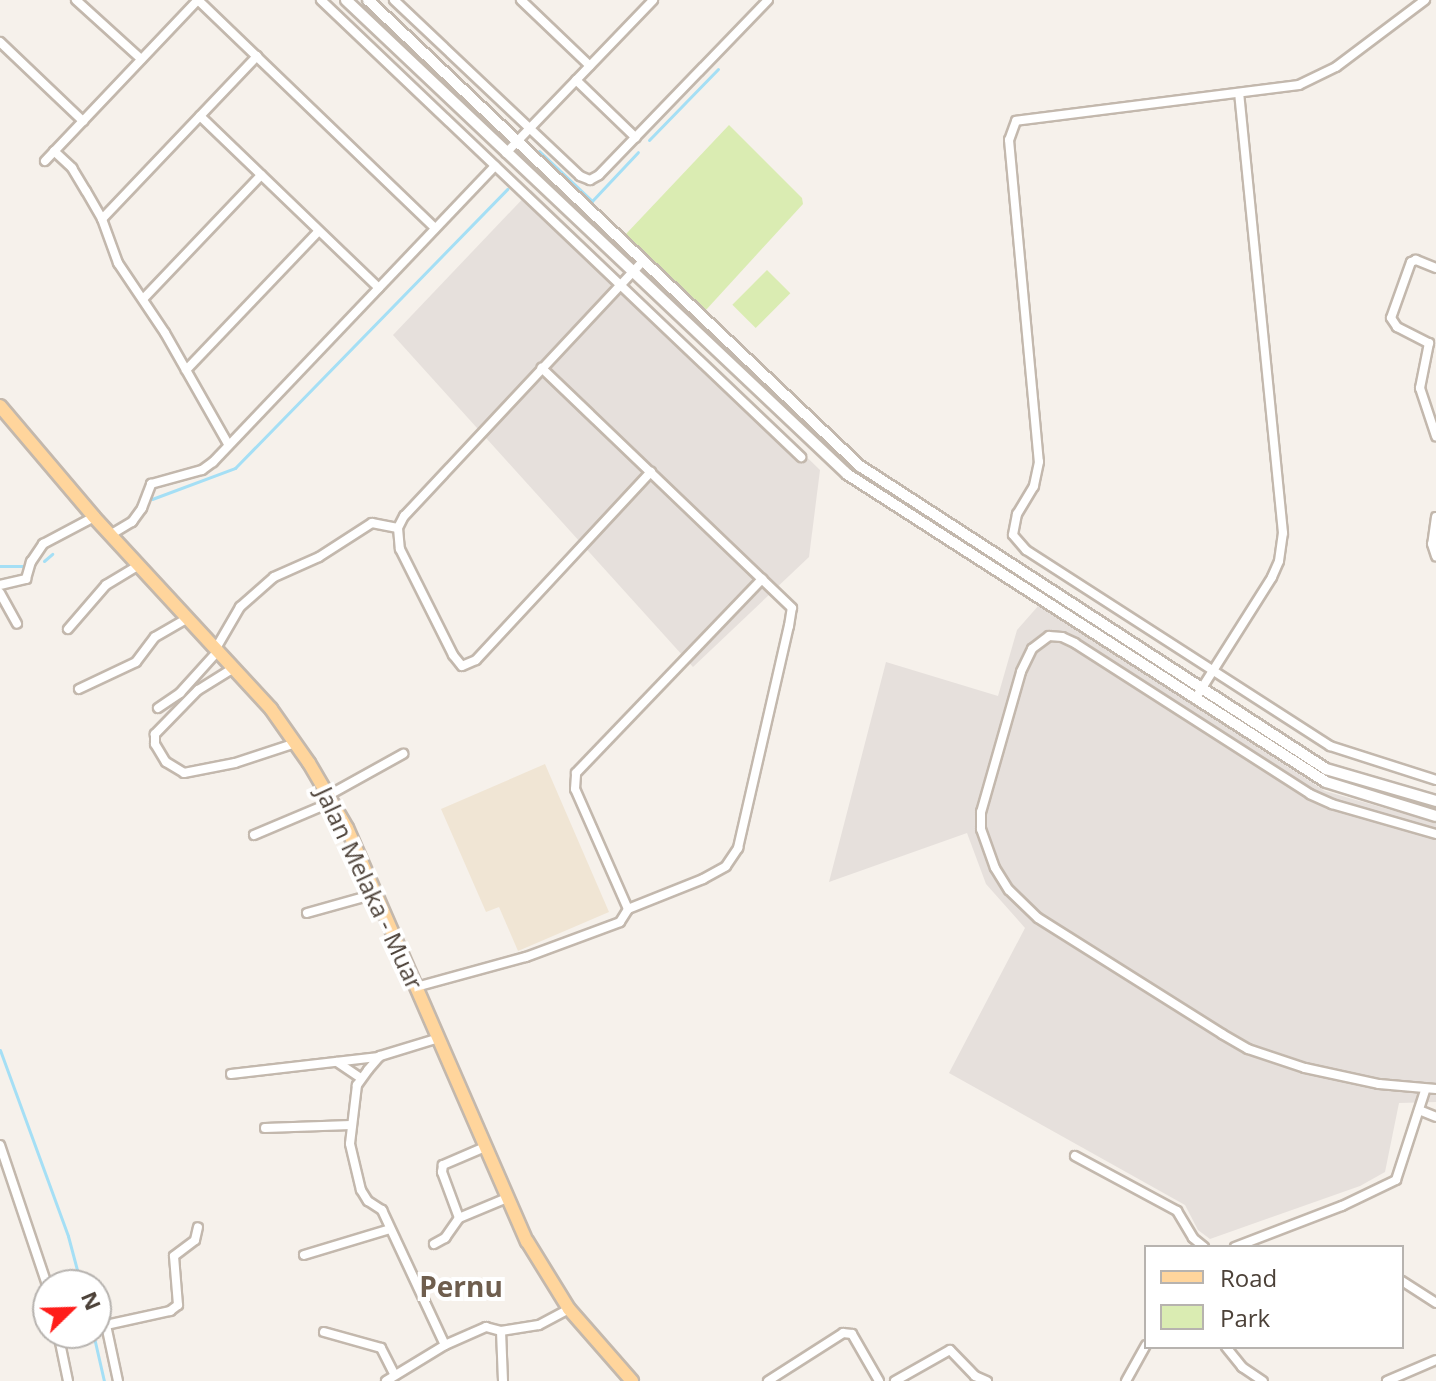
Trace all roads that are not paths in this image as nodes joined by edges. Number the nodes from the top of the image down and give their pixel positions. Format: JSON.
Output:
{"nodes":[{"id":1,"x":76,"y":0,"type":"edge"},
{"id":2,"x":198,"y":0,"type":"edge"},
{"id":3,"x":321,"y":0,"type":"edge"},
{"id":4,"x":346,"y":0,"type":"edge"},
{"id":5,"x":368,"y":0,"type":"edge"},
{"id":6,"x":394,"y":0,"type":"edge"},
{"id":7,"x":521,"y":0,"type":"edge"},
{"id":8,"x":768,"y":0,"type":"edge"},
{"id":9,"x":1425,"y":0,"type":"edge"},
{"id":10,"x":647,"y":2,"type":"edge"},
{"id":11,"x":0,"y":42,"type":"edge"},
{"id":12,"x":257,"y":56,"type":"junction"},
{"id":13,"x":141,"y":59,"type":"junction"},
{"id":14,"x":590,"y":66,"type":"junction"},
{"id":15,"x":576,"y":80,"type":"junction"},
{"id":16,"x":1239,"y":94,"type":"junction"},
{"id":17,"x":200,"y":116,"type":"junction"},
{"id":18,"x":83,"y":121,"type":"junction"},
{"id":19,"x":529,"y":129,"type":"junction"},
{"id":20,"x":636,"y":138,"type":"junction"},
{"id":21,"x":518,"y":141,"type":"junction"},
{"id":22,"x":54,"y":151,"type":"junction"},
{"id":23,"x":506,"y":153,"type":"junction"},
{"id":24,"x":45,"y":161,"type":"dead end"},
{"id":25,"x":495,"y":166,"type":"junction"},
{"id":26,"x":261,"y":175,"type":"junction"},
{"id":27,"x":102,"y":219,"type":"junction"},
{"id":28,"x":435,"y":228,"type":"junction"},
{"id":29,"x":319,"y":231,"type":"junction"},
{"id":30,"x":643,"y":261,"type":"junction"},
{"id":31,"x":1436,"y":268,"type":"edge"},
{"id":32,"x":631,"y":272,"type":"junction"},
{"id":33,"x":620,"y":285,"type":"junction"},
{"id":34,"x":379,"y":288,"type":"junction"},
{"id":35,"x":144,"y":298,"type":"junction"},
{"id":36,"x":542,"y":368,"type":"junction"},
{"id":37,"x":186,"y":370,"type":"junction"},
{"id":38,"x":2,"y":413,"type":"edge"},
{"id":39,"x":1436,"y":436,"type":"edge"},
{"id":40,"x":228,"y":444,"type":"junction"},
{"id":41,"x":801,"y":457,"type":"dead end"},
{"id":42,"x":651,"y":472,"type":"junction"},
{"id":43,"x":94,"y":517,"type":"junction"},
{"id":44,"x":1436,"y":517,"type":"edge"},
{"id":45,"x":398,"y":528,"type":"junction"},
{"id":46,"x":110,"y":535,"type":"junction"},
{"id":47,"x":1436,"y":556,"type":"edge"},
{"id":48,"x":138,"y":566,"type":"junction"},
{"id":49,"x":762,"y":579,"type":"junction"},
{"id":50,"x":0,"y":585,"type":"edge"},
{"id":51,"x":0,"y":593,"type":"edge"},
{"id":52,"x":186,"y":619,"type":"junction"},
{"id":53,"x":17,"y":624,"type":"dead end"},
{"id":54,"x":68,"y":629,"type":"dead end"},
{"id":55,"x":216,"y":651,"type":"junction"},
{"id":56,"x":232,"y":669,"type":"junction"},
{"id":57,"x":1213,"y":671,"type":"junction"},
{"id":58,"x":1202,"y":688,"type":"junction"},
{"id":59,"x":79,"y":689,"type":"dead end"},
{"id":60,"x":1195,"y":699,"type":"junction"},
{"id":61,"x":158,"y":708,"type":"dead end"},
{"id":62,"x":296,"y":743,"type":"junction"},
{"id":63,"x":403,"y":754,"type":"dead end"},
{"id":64,"x":1436,"y":780,"type":"edge"},
{"id":65,"x":330,"y":799,"type":"junction"},
{"id":66,"x":1436,"y":801,"type":"edge"},
{"id":67,"x":1436,"y":816,"type":"edge"},
{"id":68,"x":1436,"y":834,"type":"edge"},
{"id":69,"x":254,"y":835,"type":"dead end"},
{"id":70,"x":375,"y":894,"type":"junction"},
{"id":71,"x":628,"y":909,"type":"junction"},
{"id":72,"x":307,"y":913,"type":"dead end"},
{"id":73,"x":416,"y":987,"type":"junction"},
{"id":74,"x":439,"y":1038,"type":"junction"},
{"id":75,"x":380,"y":1056,"type":"junction"},
{"id":76,"x":336,"y":1061,"type":"junction"},
{"id":77,"x":231,"y":1074,"type":"dead end"},
{"id":78,"x":361,"y":1078,"type":"junction"},
{"id":79,"x":1436,"y":1089,"type":"edge"},
{"id":80,"x":1425,"y":1091,"type":"junction"},
{"id":81,"x":1419,"y":1110,"type":"junction"},
{"id":82,"x":1436,"y":1117,"type":"edge"},
{"id":83,"x":351,"y":1125,"type":"junction"},
{"id":84,"x":265,"y":1128,"type":"dead end"},
{"id":85,"x":0,"y":1145,"type":"edge"},
{"id":86,"x":485,"y":1147,"type":"junction"},
{"id":87,"x":1075,"y":1156,"type":"dead end"},
{"id":88,"x":507,"y":1198,"type":"junction"},
{"id":89,"x":459,"y":1218,"type":"junction"},
{"id":90,"x":198,"y":1227,"type":"dead end"},
{"id":91,"x":390,"y":1229,"type":"junction"},
{"id":92,"x":434,"y":1244,"type":"dead end"},
{"id":93,"x":1202,"y":1245,"type":"edge"},
{"id":94,"x":1242,"y":1245,"type":"edge"},
{"id":95,"x":304,"y":1255,"type":"dead end"},
{"id":96,"x":42,"y":1269,"type":"edge"},
{"id":97,"x":1404,"y":1282,"type":"edge"},
{"id":98,"x":1436,"y":1303,"type":"edge"},
{"id":99,"x":563,"y":1314,"type":"junction"},
{"id":100,"x":501,"y":1331,"type":"junction"},
{"id":101,"x":324,"y":1332,"type":"dead end"},
{"id":102,"x":445,"y":1345,"type":"junction"},
{"id":103,"x":61,"y":1349,"type":"edge"},
{"id":104,"x":1144,"y":1349,"type":"edge"},
{"id":105,"x":1228,"y":1349,"type":"edge"},
{"id":106,"x":1436,"y":1360,"type":"edge"},
{"id":107,"x":394,"y":1374,"type":"junction"},
{"id":108,"x":68,"y":1381,"type":"edge"},
{"id":109,"x":118,"y":1381,"type":"edge"},
{"id":110,"x":386,"y":1381,"type":"edge"},
{"id":111,"x":503,"y":1381,"type":"edge"},
{"id":112,"x":632,"y":1381,"type":"edge"},
{"id":113,"x":768,"y":1381,"type":"edge"},
{"id":114,"x":879,"y":1381,"type":"edge"},
{"id":115,"x":895,"y":1381,"type":"edge"},
{"id":116,"x":987,"y":1381,"type":"edge"},
{"id":117,"x":1126,"y":1381,"type":"edge"},
{"id":118,"x":1263,"y":1381,"type":"edge"},
{"id":119,"x":1387,"y":1381,"type":"edge"}],
"edges":[{"from":1,"to":13,"type":"street"},
{"from":2,"to":12,"type":"street"},
{"from":2,"to":13,"type":"street"},
{"from":3,"to":25,"type":"street"},
{"from":4,"to":23,"type":"street"},
{"from":5,"to":21,"type":"street"},
{"from":6,"to":19,"type":"street"},
{"from":7,"to":14,"type":"street"},
{"from":8,"to":20,"type":"street"},
{"from":9,"to":16,"type":"street"},
{"from":10,"to":14,"type":"street"},
{"from":11,"to":18,"type":"street"},
{"from":12,"to":17,"type":"street"},
{"from":12,"to":28,"type":"street"},
{"from":13,"to":18,"type":"street"},
{"from":14,"to":15,"type":"street"},
{"from":15,"to":19,"type":"street"},
{"from":15,"to":20,"type":"street"},
{"from":16,"to":57,"type":"street"},
{"from":16,"to":57,"type":"street"},
{"from":17,"to":26,"type":"street"},
{"from":17,"to":27,"type":"street"},
{"from":18,"to":22,"type":"street"},
{"from":19,"to":20,"type":"street"},
{"from":19,"to":21,"type":"street"},
{"from":21,"to":23,"type":"street"},
{"from":21,"to":30,"type":"street"},
{"from":22,"to":24,"type":"street"},
{"from":22,"to":27,"type":"street"},
{"from":23,"to":32,"type":"street"},
{"from":25,"to":28,"type":"street"},
{"from":25,"to":33,"type":"street"},
{"from":26,"to":29,"type":"street"},
{"from":26,"to":35,"type":"street"},
{"from":27,"to":35,"type":"street"},
{"from":28,"to":34,"type":"street"},
{"from":29,"to":34,"type":"street"},
{"from":29,"to":37,"type":"street"},
{"from":30,"to":32,"type":"street"},
{"from":30,"to":58,"type":"street"},
{"from":31,"to":39,"type":"street"},
{"from":32,"to":33,"type":"street"},
{"from":32,"to":60,"type":"street"},
{"from":33,"to":36,"type":"street"},
{"from":33,"to":41,"type":"street"},
{"from":34,"to":40,"type":"street"},
{"from":35,"to":37,"type":"street"},
{"from":36,"to":42,"type":"street"},
{"from":36,"to":45,"type":"street"},
{"from":37,"to":40,"type":"street"},
{"from":38,"to":43,"type":"main road","name":"Jalan Melaka - Muar"},
{"from":40,"to":46,"type":"street"},
{"from":42,"to":45,"type":"street"},
{"from":42,"to":49,"type":"street"},
{"from":43,"to":46,"type":"main road","name":"Jalan Melaka - Muar"},
{"from":43,"to":50,"type":"street"},
{"from":44,"to":47,"type":"street"},
{"from":45,"to":55,"type":"street"},
{"from":46,"to":48,"type":"main road","name":"Jalan Melaka - Muar"},
{"from":48,"to":52,"type":"main road","name":"Jalan Melaka - Muar"},
{"from":48,"to":54,"type":"street"},
{"from":49,"to":71,"type":"street"},
{"from":49,"to":71,"type":"street"},
{"from":51,"to":53,"type":"street"},
{"from":52,"to":55,"type":"main road","name":"Jalan Melaka - Muar"},
{"from":52,"to":59,"type":"street"},
{"from":55,"to":56,"type":"main road","name":"Jalan Melaka - Muar"},
{"from":55,"to":61,"type":"street"},
{"from":56,"to":62,"type":"main road","name":"Jalan Melaka - Muar"},
{"from":56,"to":62,"type":"street"},
{"from":57,"to":58,"type":"street"},
{"from":57,"to":64,"type":"street"},
{"from":58,"to":60,"type":"street"},
{"from":58,"to":66,"type":"street"},
{"from":60,"to":67,"type":"street"},
{"from":62,"to":65,"type":"main road","name":"Jalan Melaka - Muar"},
{"from":63,"to":65,"type":"street"},
{"from":65,"to":69,"type":"street"},
{"from":65,"to":70,"type":"main road","name":"Jalan Melaka - Muar"},
{"from":68,"to":80,"type":"street"},
{"from":70,"to":72,"type":"street"},
{"from":70,"to":73,"type":"main road","name":"Jalan Melaka - Muar"},
{"from":71,"to":73,"type":"street"},
{"from":73,"to":74,"type":"main road","name":"Jalan Melaka - Muar"},
{"from":74,"to":75,"type":"street"},
{"from":74,"to":86,"type":"main road","name":"Jalan Melaka - Muar"},
{"from":75,"to":76,"type":"street"},
{"from":75,"to":78,"type":"street"},
{"from":76,"to":77,"type":"street"},
{"from":76,"to":78,"type":"street"},
{"from":78,"to":83,"type":"street"},
{"from":79,"to":80,"type":"street"},
{"from":80,"to":81,"type":"street"},
{"from":81,"to":82,"type":"street"},
{"from":81,"to":94,"type":"street"},
{"from":83,"to":84,"type":"street"},
{"from":83,"to":91,"type":"street"},
{"from":85,"to":96,"type":"street"},
{"from":86,"to":88,"type":"main road","name":"Jalan Melaka - Muar"},
{"from":86,"to":89,"type":"street"},
{"from":87,"to":93,"type":"street"},
{"from":88,"to":89,"type":"street"},
{"from":88,"to":99,"type":"main road","name":"Jalan Melaka - Muar"},
{"from":89,"to":92,"type":"street"},
{"from":90,"to":109,"type":"street"},
{"from":91,"to":95,"type":"street"},
{"from":91,"to":102,"type":"street"},
{"from":97,"to":98,"type":"street"},
{"from":99,"to":100,"type":"street"},
{"from":99,"to":112,"type":"main road","name":"Jalan Melaka - Muar"},
{"from":100,"to":102,"type":"street"},
{"from":100,"to":111,"type":"street"},
{"from":101,"to":107,"type":"street"},
{"from":102,"to":107,"type":"street"},
{"from":103,"to":108,"type":"street"},
{"from":104,"to":117,"type":"street"},
{"from":105,"to":118,"type":"street"},
{"from":106,"to":119,"type":"street"},
{"from":107,"to":110,"type":"street"},
{"from":113,"to":114,"type":"street"},
{"from":115,"to":116,"type":"street"}]}
